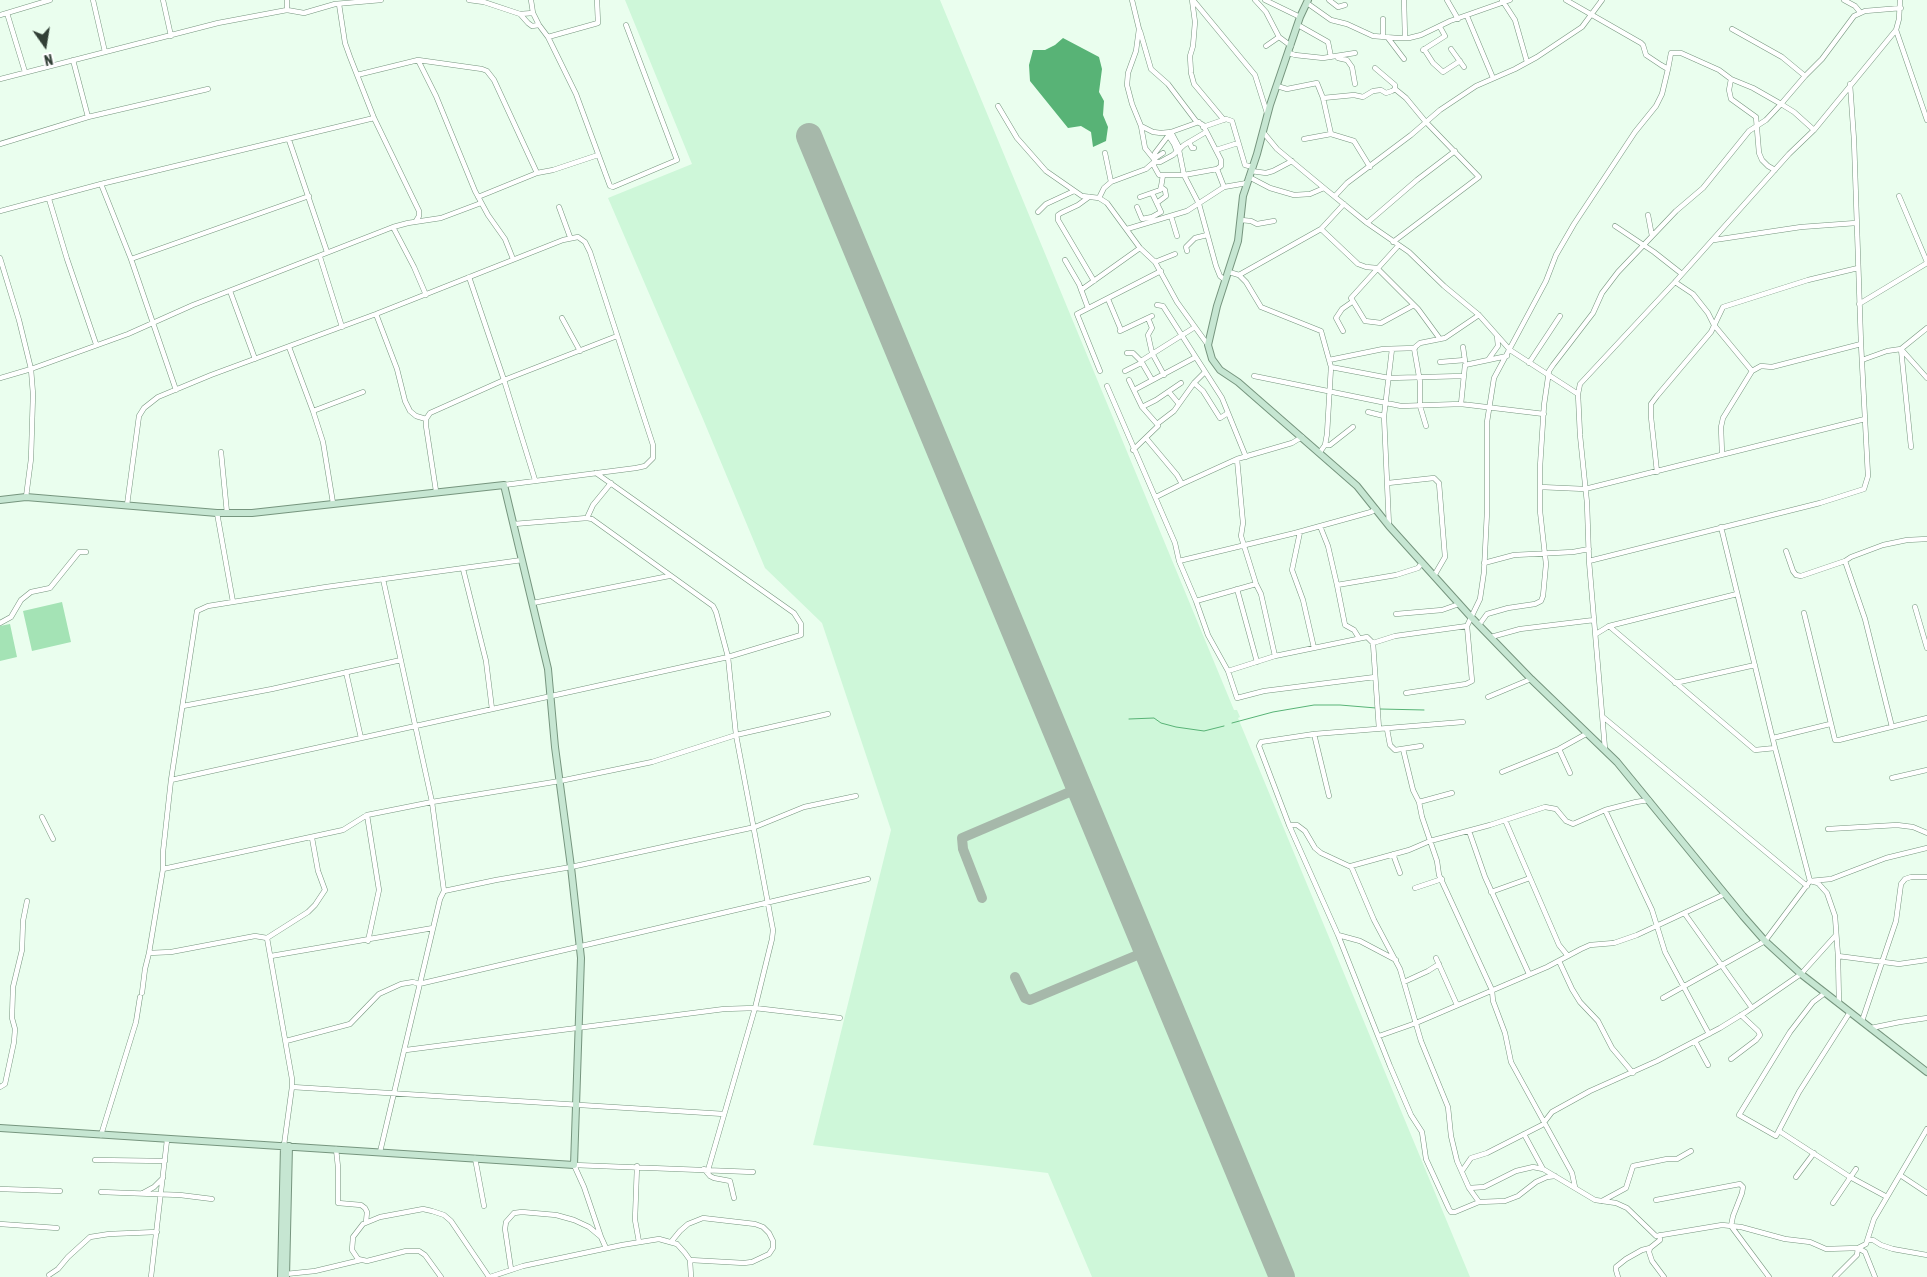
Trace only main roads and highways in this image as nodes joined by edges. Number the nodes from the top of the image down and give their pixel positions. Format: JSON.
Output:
{"nodes":[{"id":1,"x":1307,"y":2,"type":"edge"},
{"id":2,"x":0,"y":500,"type":"edge"},
{"id":3,"x":1927,"y":1072,"type":"edge"},
{"id":4,"x":0,"y":1128,"type":"edge"},
{"id":5,"x":275,"y":1145,"type":"junction"},
{"id":6,"x":287,"y":1146,"type":"junction"},
{"id":7,"x":300,"y":1146,"type":"junction"},
{"id":8,"x":286,"y":1157,"type":"junction"},
{"id":9,"x":285,"y":1276,"type":"edge"}],
"edges":[{"from":1,"to":3,"type":"main road"},
{"from":2,"to":7,"type":"main road"},
{"from":4,"to":5,"type":"main road"},
{"from":5,"to":6,"type":"main road"},
{"from":5,"to":8,"type":"main road"},
{"from":6,"to":7,"type":"main road"},
{"from":6,"to":8,"type":"main road"},
{"from":7,"to":8,"type":"main road"},
{"from":8,"to":9,"type":"main road"}]}
